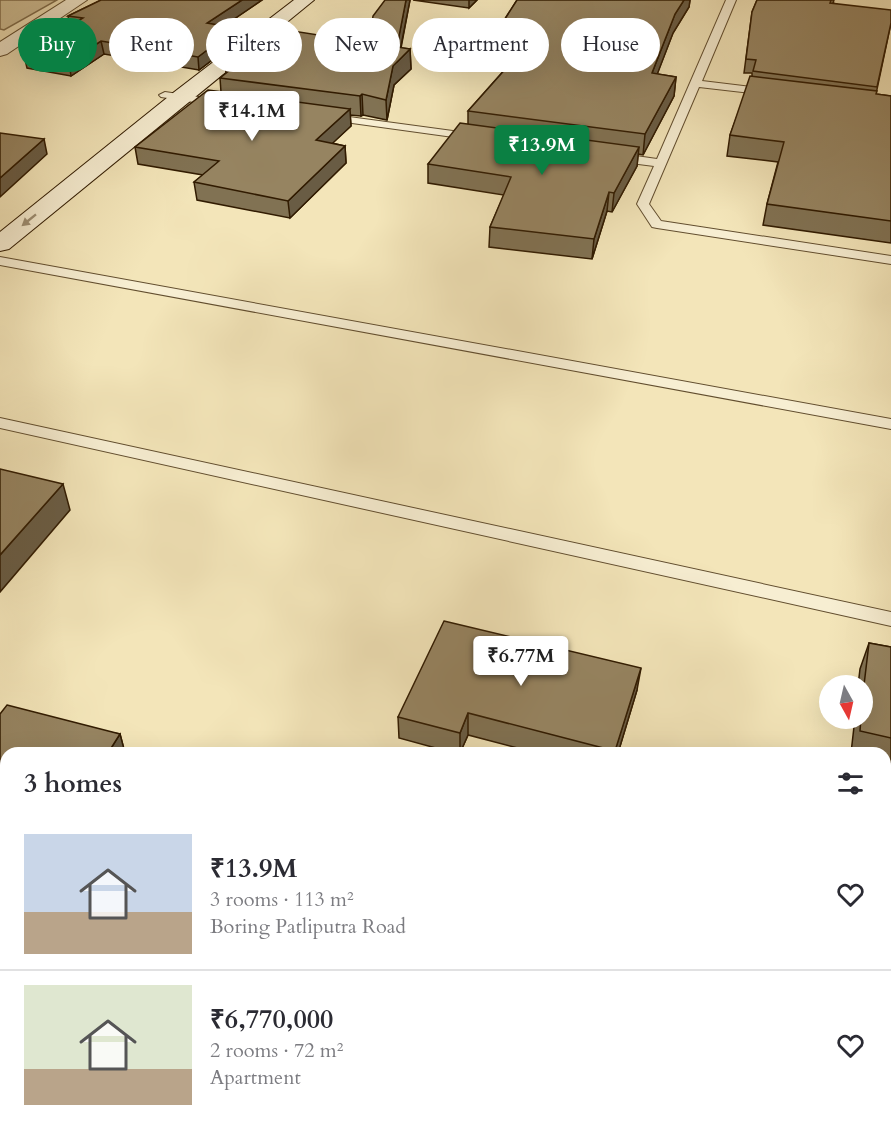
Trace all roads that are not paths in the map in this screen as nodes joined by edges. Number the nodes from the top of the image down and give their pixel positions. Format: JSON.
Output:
{"nodes":[{"id":1,"x":78,"y":0,"type":"edge"},
{"id":2,"x":285,"y":0,"type":"edge"},
{"id":3,"x":305,"y":0,"type":"edge"},
{"id":4,"x":731,"y":0,"type":"edge"},
{"id":5,"x":269,"y":18,"type":"edge"},
{"id":6,"x":275,"y":18,"type":"edge"},
{"id":7,"x":3,"y":45,"type":"edge"},
{"id":8,"x":206,"y":70,"type":"edge"},
{"id":9,"x":695,"y":83,"type":"junction"},
{"id":10,"x":776,"y":93,"type":"edge"},
{"id":11,"x":173,"y":96,"type":"junction"},
{"id":12,"x":228,"y":104,"type":"edge"},
{"id":13,"x":310,"y":115,"type":"edge"},
{"id":14,"x":485,"y":139,"type":"edge"},
{"id":15,"x":602,"y":155,"type":"edge"},
{"id":16,"x":661,"y":163,"type":"junction"},
{"id":17,"x":87,"y":164,"type":"junction"},
{"id":18,"x":0,"y":224,"type":"edge"},
{"id":19,"x":0,"y":244,"type":"edge"},
{"id":20,"x":891,"y":260,"type":"edge"},
{"id":21,"x":0,"y":261,"type":"edge"},
{"id":22,"x":0,"y":423,"type":"edge"},
{"id":23,"x":891,"y":424,"type":"edge"},
{"id":24,"x":891,"y":619,"type":"edge"}],
"edges":[{"from":1,"to":7,"type":"street"},
{"from":2,"to":5,"type":"street"},
{"from":3,"to":6,"type":"street"},
{"from":4,"to":9,"type":"lane"},
{"from":8,"to":11,"type":"street"},
{"from":9,"to":10,"type":"lane"},
{"from":9,"to":16,"type":"lane"},
{"from":11,"to":12,"type":"lane"},
{"from":11,"to":17,"type":"street"},
{"from":13,"to":14,"type":"lane"},
{"from":15,"to":16,"type":"lane"},
{"from":16,"to":20,"type":"lane"},
{"from":17,"to":18,"type":"street"},
{"from":17,"to":19,"type":"street","one_way":true},
{"from":21,"to":23,"type":"lane"},
{"from":22,"to":24,"type":"lane"}]}
